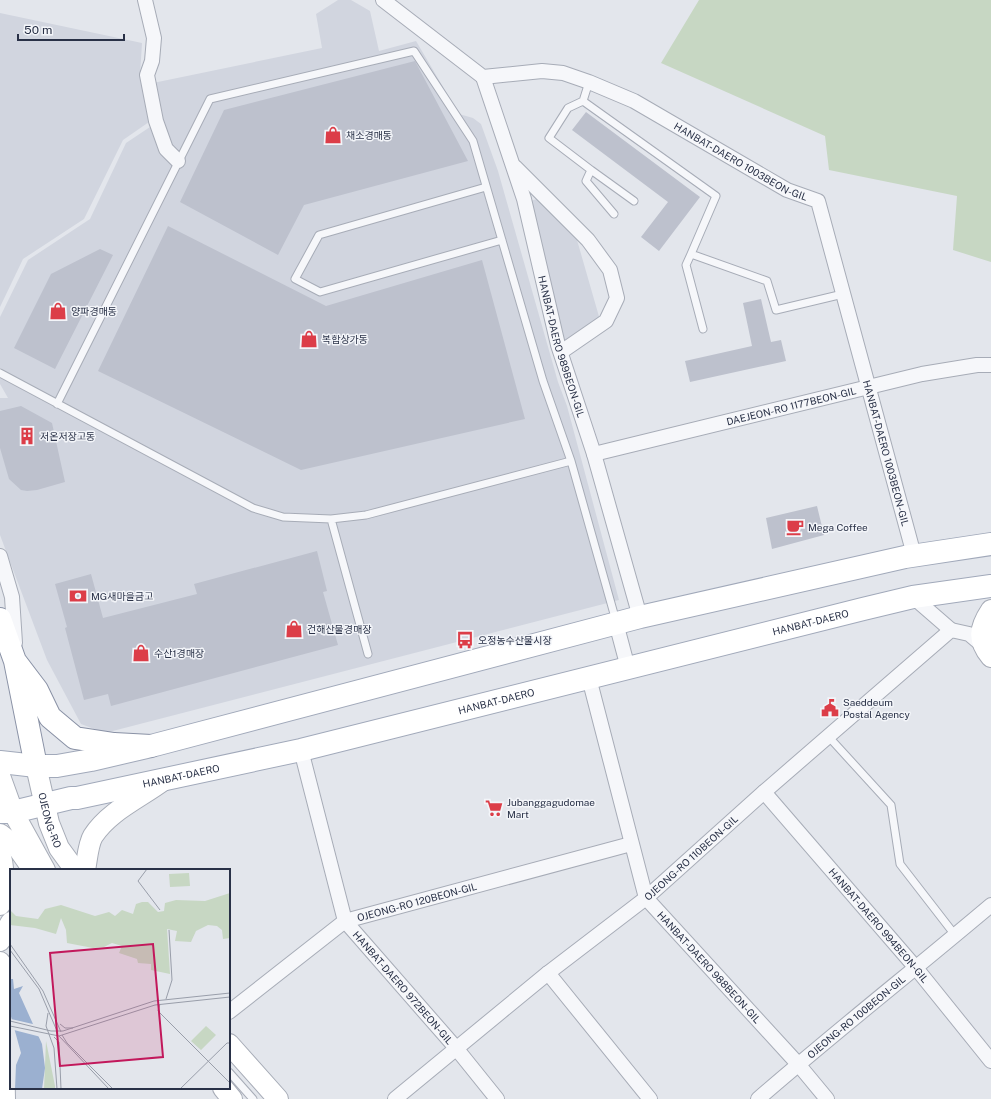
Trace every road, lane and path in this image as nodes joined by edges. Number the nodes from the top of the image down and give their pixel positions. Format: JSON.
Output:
{"nodes":[{"id":1,"x":145,"y":0,"type":"edge"},
{"id":2,"x":383,"y":0,"type":"edge"},
{"id":3,"x":483,"y":77,"type":"junction"},
{"id":4,"x":589,"y":82,"type":"junction"},
{"id":5,"x":583,"y":101,"type":"junction"},
{"id":6,"x":178,"y":161,"type":"junction"},
{"id":7,"x":513,"y":165,"type":"junction"},
{"id":8,"x":591,"y":170,"type":"junction"},
{"id":9,"x":486,"y":187,"type":"junction"},
{"id":10,"x":634,"y":201,"type":"dead end"},
{"id":11,"x":614,"y":214,"type":"dead end"},
{"id":12,"x":502,"y":240,"type":"junction"},
{"id":13,"x":691,"y":254,"type":"junction"},
{"id":14,"x":843,"y":294,"type":"junction"},
{"id":15,"x":703,"y":329,"type":"dead end"},
{"id":16,"x":561,"y":352,"type":"junction"},
{"id":17,"x":991,"y":365,"type":"edge"},
{"id":18,"x":0,"y":373,"type":"edge"},
{"id":19,"x":868,"y":388,"type":"junction"},
{"id":20,"x":57,"y":404,"type":"junction"},
{"id":21,"x":594,"y":454,"type":"junction"},
{"id":22,"x":570,"y":461,"type":"junction"},
{"id":23,"x":331,"y":519,"type":"junction"},
{"id":24,"x":991,"y":544,"type":"edge"},
{"id":25,"x":0,"y":556,"type":"edge"},
{"id":26,"x":914,"y":556,"type":"junction"},
{"id":27,"x":991,"y":586,"type":"edge"},
{"id":28,"x":913,"y":598,"type":"junction"},
{"id":29,"x":991,"y":610,"type":"edge"},
{"id":30,"x":640,"y":617,"type":"junction"},
{"id":31,"x":0,"y":619,"type":"edge"},
{"id":32,"x":616,"y":623,"type":"junction"},
{"id":33,"x":951,"y":630,"type":"junction"},
{"id":34,"x":987,"y":651,"type":"edge"},
{"id":35,"x":368,"y":654,"type":"dead end"},
{"id":36,"x":15,"y":661,"type":"junction"},
{"id":37,"x":628,"y":668,"type":"junction"},
{"id":38,"x":589,"y":678,"type":"junction"},
{"id":39,"x":828,"y":736,"type":"junction"},
{"id":40,"x":151,"y":746,"type":"junction"},
{"id":41,"x":301,"y":750,"type":"junction"},
{"id":42,"x":0,"y":762,"type":"edge"},
{"id":43,"x":36,"y":766,"type":"junction"},
{"id":44,"x":0,"y":776,"type":"edge"},
{"id":45,"x":164,"y":779,"type":"junction"},
{"id":46,"x":764,"y":792,"type":"junction"},
{"id":47,"x":45,"y":805,"type":"junction"},
{"id":48,"x":6,"y":812,"type":"edge"},
{"id":49,"x":0,"y":834,"type":"edge"},
{"id":50,"x":631,"y":844,"type":"junction"},
{"id":51,"x":0,"y":854,"type":"edge"},
{"id":52,"x":32,"y":869,"type":"edge"},
{"id":53,"x":44,"y":869,"type":"edge"},
{"id":54,"x":74,"y":869,"type":"edge"},
{"id":55,"x":85,"y":869,"type":"edge"},
{"id":56,"x":646,"y":898,"type":"junction"},
{"id":57,"x":0,"y":905,"type":"edge"},
{"id":58,"x":991,"y":905,"type":"edge"},
{"id":59,"x":345,"y":921,"type":"junction"},
{"id":60,"x":10,"y":924,"type":"edge"},
{"id":61,"x":955,"y":935,"type":"junction"},
{"id":62,"x":0,"y":941,"type":"edge"},
{"id":63,"x":0,"y":962,"type":"edge"},
{"id":64,"x":916,"y":968,"type":"junction"},
{"id":65,"x":548,"y":973,"type":"junction"},
{"id":66,"x":230,"y":1011,"type":"edge"},
{"id":67,"x":230,"y":1045,"type":"edge"},
{"id":68,"x":456,"y":1048,"type":"junction"},
{"id":69,"x":991,"y":1061,"type":"edge"},
{"id":70,"x":798,"y":1064,"type":"junction"},
{"id":71,"x":230,"y":1073,"type":"edge"},
{"id":72,"x":225,"y":1089,"type":"edge"},
{"id":73,"x":6,"y":1099,"type":"edge"},
{"id":74,"x":232,"y":1099,"type":"edge"},
{"id":75,"x":253,"y":1099,"type":"edge"},
{"id":76,"x":278,"y":1099,"type":"edge"},
{"id":77,"x":395,"y":1099,"type":"edge"},
{"id":78,"x":497,"y":1099,"type":"edge"},
{"id":79,"x":650,"y":1099,"type":"edge"},
{"id":80,"x":758,"y":1099,"type":"edge"},
{"id":81,"x":828,"y":1099,"type":"edge"}],
"edges":[{"from":1,"to":6,"type":"street"},
{"from":2,"to":3,"type":"street"},
{"from":3,"to":4,"type":"street","name":"HANBAT-DAERO 1003BEON-GIL"},
{"from":3,"to":7,"type":"street","name":"HANBAT-DAERO 989BEON-GIL"},
{"from":4,"to":5,"type":"lane"},
{"from":4,"to":14,"type":"street","name":"HANBAT-DAERO 1003BEON-GIL"},
{"from":5,"to":8,"type":"lane"},
{"from":5,"to":13,"type":"lane"},
{"from":6,"to":9,"type":"lane"},
{"from":6,"to":20,"type":"lane"},
{"from":7,"to":16,"type":"street","name":"HANBAT-DAERO 989BEON-GIL"},
{"from":7,"to":16,"type":"street"},
{"from":8,"to":10,"type":"lane"},
{"from":8,"to":11,"type":"lane"},
{"from":9,"to":12,"type":"lane"},
{"from":9,"to":12,"type":"lane"},
{"from":12,"to":22,"type":"lane"},
{"from":13,"to":14,"type":"lane"},
{"from":13,"to":15,"type":"lane"},
{"from":14,"to":19,"type":"street","name":"HANBAT-DAERO 1003BEON-GIL"},
{"from":16,"to":21,"type":"street","name":"HANBAT-DAERO 989BEON-GIL"},
{"from":17,"to":19,"type":"street","name":"DAEJEON-RO 1177BEON-GIL"},
{"from":18,"to":20,"type":"lane"},
{"from":19,"to":21,"type":"street","name":"DAEJEON-RO 1177BEON-GIL"},
{"from":19,"to":26,"type":"street","name":"HANBAT-DAERO 1003BEON-GIL"},
{"from":20,"to":23,"type":"lane"},
{"from":21,"to":30,"type":"street","name":"HANBAT-DAERO 989BEON-GIL"},
{"from":22,"to":23,"type":"lane"},
{"from":22,"to":32,"type":"lane"},
{"from":23,"to":35,"type":"lane"},
{"from":24,"to":26,"type":"main road"},
{"from":25,"to":36,"type":"street"},
{"from":26,"to":30,"type":"main road"},
{"from":27,"to":28,"type":"main road","name":"HANBAT-DAERO"},
{"from":28,"to":33,"type":"street"},
{"from":28,"to":37,"type":"main road","name":"HANBAT-DAERO"},
{"from":29,"to":34,"type":"main road"},
{"from":30,"to":32,"type":"main road"},
{"from":31,"to":36,"type":"main road"},
{"from":32,"to":37,"type":"street"},
{"from":32,"to":40,"type":"main road"},
{"from":33,"to":34,"type":"street"},
{"from":33,"to":39,"type":"street","name":"OJEONG-RO 110BEON-GIL"},
{"from":36,"to":40,"type":"main road"},
{"from":36,"to":43,"type":"main road"},
{"from":37,"to":38,"type":"main road","name":"HANBAT-DAERO"},
{"from":38,"to":41,"type":"main road","name":"HANBAT-DAERO"},
{"from":38,"to":50,"type":"street","name":"HANBAT-DAERO 988BEON-GIL"},
{"from":39,"to":46,"type":"street","name":"OJEONG-RO 110BEON-GIL"},
{"from":39,"to":61,"type":"lane"},
{"from":40,"to":43,"type":"main road"},
{"from":41,"to":45,"type":"main road","name":"HANBAT-DAERO"},
{"from":41,"to":59,"type":"street","name":"HANBAT-DAERO 972BEON-GIL"},
{"from":42,"to":43,"type":"main road"},
{"from":43,"to":47,"type":"main road","name":"OJEONG-RO"},
{"from":44,"to":48,"type":"main road"},
{"from":45,"to":47,"type":"main road","name":"HANBAT-DAERO"},
{"from":45,"to":55,"type":"main road"},
{"from":46,"to":56,"type":"street","name":"OJEONG-RO 110BEON-GIL"},
{"from":46,"to":64,"type":"street","name":"HANBAT-DAERO 994BEON-GIL"},
{"from":47,"to":48,"type":"main road","name":"HANBAT-DAERO"},
{"from":47,"to":54,"type":"main road","name":"OJEONG-RO"},
{"from":48,"to":53,"type":"main road"},
{"from":49,"to":52,"type":"main road"},
{"from":50,"to":56,"type":"street","name":"HANBAT-DAERO 988BEON-GIL"},
{"from":50,"to":59,"type":"street","name":"OJEONG-RO 120BEON-GIL"},
{"from":51,"to":57,"type":"main road"},
{"from":56,"to":65,"type":"street","name":"OJEONG-RO 110BEON-GIL"},
{"from":56,"to":70,"type":"street","name":"HANBAT-DAERO 988BEON-GIL"},
{"from":58,"to":61,"type":"street","name":"OJEONG-RO 100BEON-GIL"},
{"from":59,"to":66,"type":"street","name":"OJEONG-RO 120BEON-GIL"},
{"from":59,"to":68,"type":"street","name":"HANBAT-DAERO 972BEON-GIL"},
{"from":60,"to":62,"type":"main road"},
{"from":61,"to":64,"type":"street","name":"OJEONG-RO 100BEON-GIL"},
{"from":63,"to":73,"type":"main road"},
{"from":64,"to":69,"type":"street","name":"HANBAT-DAERO 994BEON-GIL"},
{"from":64,"to":70,"type":"street","name":"OJEONG-RO 100BEON-GIL"},
{"from":65,"to":68,"type":"street","name":"OJEONG-RO 110BEON-GIL"},
{"from":65,"to":79,"type":"street"},
{"from":67,"to":76,"type":"main road"},
{"from":68,"to":77,"type":"street","name":"OJEONG-RO 110BEON-GIL"},
{"from":68,"to":78,"type":"street","name":"HANBAT-DAERO 972BEON-GIL"},
{"from":70,"to":80,"type":"street","name":"OJEONG-RO 100BEON-GIL"},
{"from":70,"to":81,"type":"street","name":"HANBAT-DAERO 988BEON-GIL"},
{"from":71,"to":75,"type":"lane"},
{"from":72,"to":74,"type":"main road"}]}
